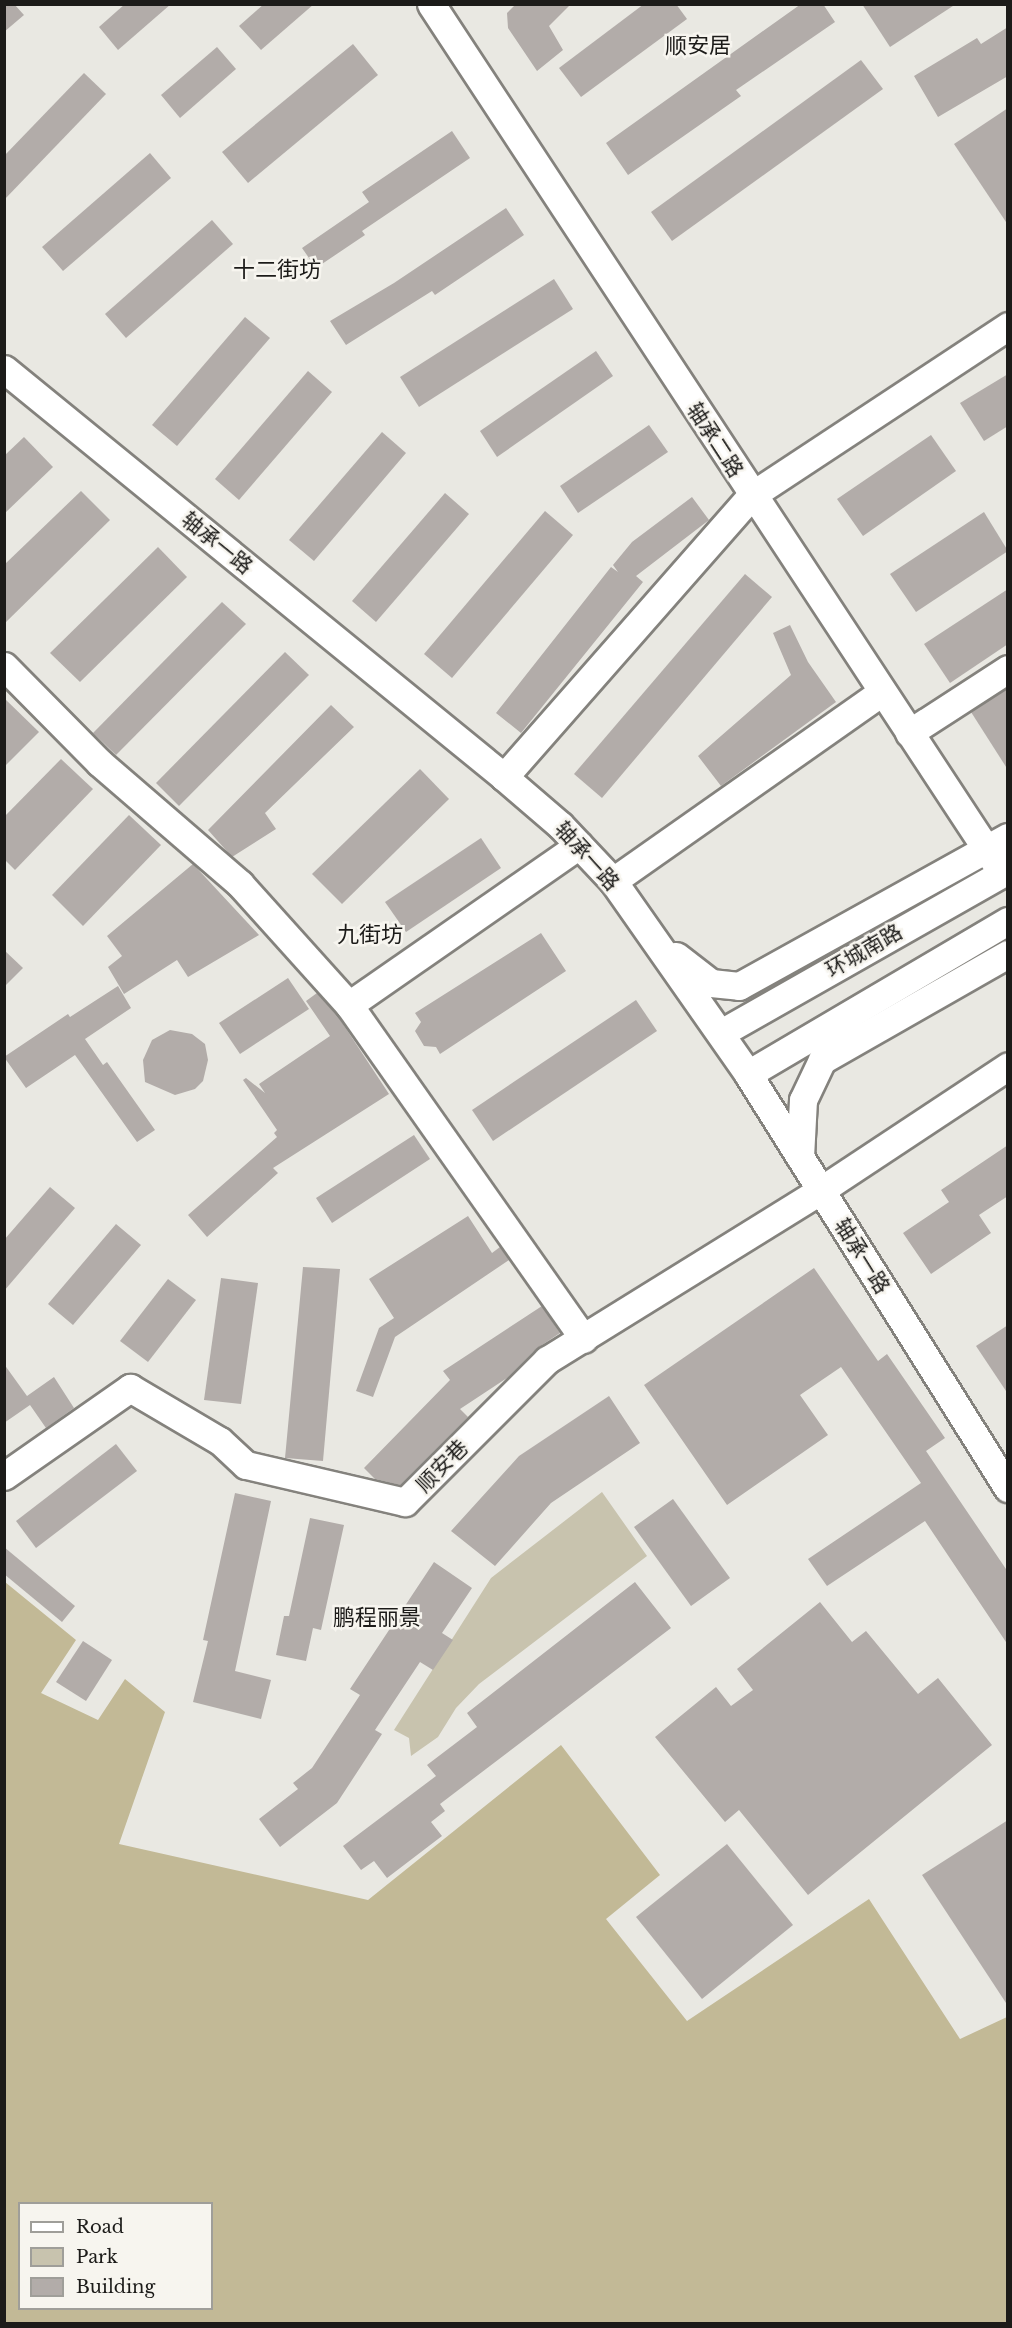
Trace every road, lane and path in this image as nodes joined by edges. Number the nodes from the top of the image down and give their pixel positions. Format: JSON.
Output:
{"nodes":[{"id":1,"x":442,"y":9,"type":"edge"},
{"id":2,"x":1008,"y":327,"type":"edge"},
{"id":3,"x":7,"y":376,"type":"edge"},
{"id":4,"x":752,"y":495,"type":"junction"},
{"id":5,"x":4,"y":666,"type":"edge"},
{"id":6,"x":1008,"y":669,"type":"edge"},
{"id":7,"x":882,"y":692,"type":"junction"},
{"id":8,"x":909,"y":733,"type":"junction"},
{"id":9,"x":504,"y":777,"type":"junction"},
{"id":10,"x":997,"y":843,"type":"edge"},
{"id":11,"x":579,"y":845,"type":"junction"},
{"id":12,"x":1005,"y":872,"type":"edge"},
{"id":13,"x":613,"y":881,"type":"junction"},
{"id":14,"x":1008,"y":921,"type":"edge"},
{"id":15,"x":653,"y":937,"type":"junction"},
{"id":16,"x":1008,"y":954,"type":"edge"},
{"id":17,"x":349,"y":1005,"type":"junction"},
{"id":18,"x":721,"y":1033,"type":"junction"},
{"id":19,"x":1008,"y":1066,"type":"edge"},
{"id":20,"x":748,"y":1074,"type":"junction"},
{"id":21,"x":800,"y":1157,"type":"junction"},
{"id":22,"x":821,"y":1190,"type":"junction"},
{"id":23,"x":584,"y":1339,"type":"junction"},
{"id":24,"x":4,"y":1476,"type":"edge"},
{"id":25,"x":1008,"y":1488,"type":"edge"}],
"edges":[{"from":1,"to":4,"type":"street","name":"轴承二路"},
{"from":2,"to":4,"type":"street"},
{"from":3,"to":9,"type":"street","name":"轴承一路"},
{"from":4,"to":7,"type":"street","name":"轴承二路"},
{"from":4,"to":9,"type":"street"},
{"from":5,"to":17,"type":"street"},
{"from":6,"to":8,"type":"street"},
{"from":7,"to":8,"type":"street","name":"轴承二路"},
{"from":7,"to":13,"type":"street"},
{"from":8,"to":10,"type":"street","name":"轴承二路"},
{"from":9,"to":11,"type":"street","name":"轴承一路"},
{"from":10,"to":12,"type":"street","name":"轴承二路"},
{"from":10,"to":15,"type":"street"},
{"from":11,"to":13,"type":"street","name":"轴承一路"},
{"from":11,"to":17,"type":"street"},
{"from":12,"to":18,"type":"street","name":"环城南路"},
{"from":13,"to":15,"type":"street","name":"轴承一路"},
{"from":14,"to":20,"type":"street"},
{"from":15,"to":18,"type":"street","name":"轴承一路"},
{"from":16,"to":21,"type":"street"},
{"from":17,"to":23,"type":"street"},
{"from":18,"to":20,"type":"street","name":"轴承一路"},
{"from":19,"to":22,"type":"street","name":"顺安巷"},
{"from":20,"to":21,"type":"street","name":"轴承一路"},
{"from":21,"to":22,"type":"street","name":"轴承一路"},
{"from":22,"to":23,"type":"street","name":"顺安巷"},
{"from":22,"to":25,"type":"street","name":"轴承一路"},
{"from":23,"to":24,"type":"street","name":"顺安巷"}]}
